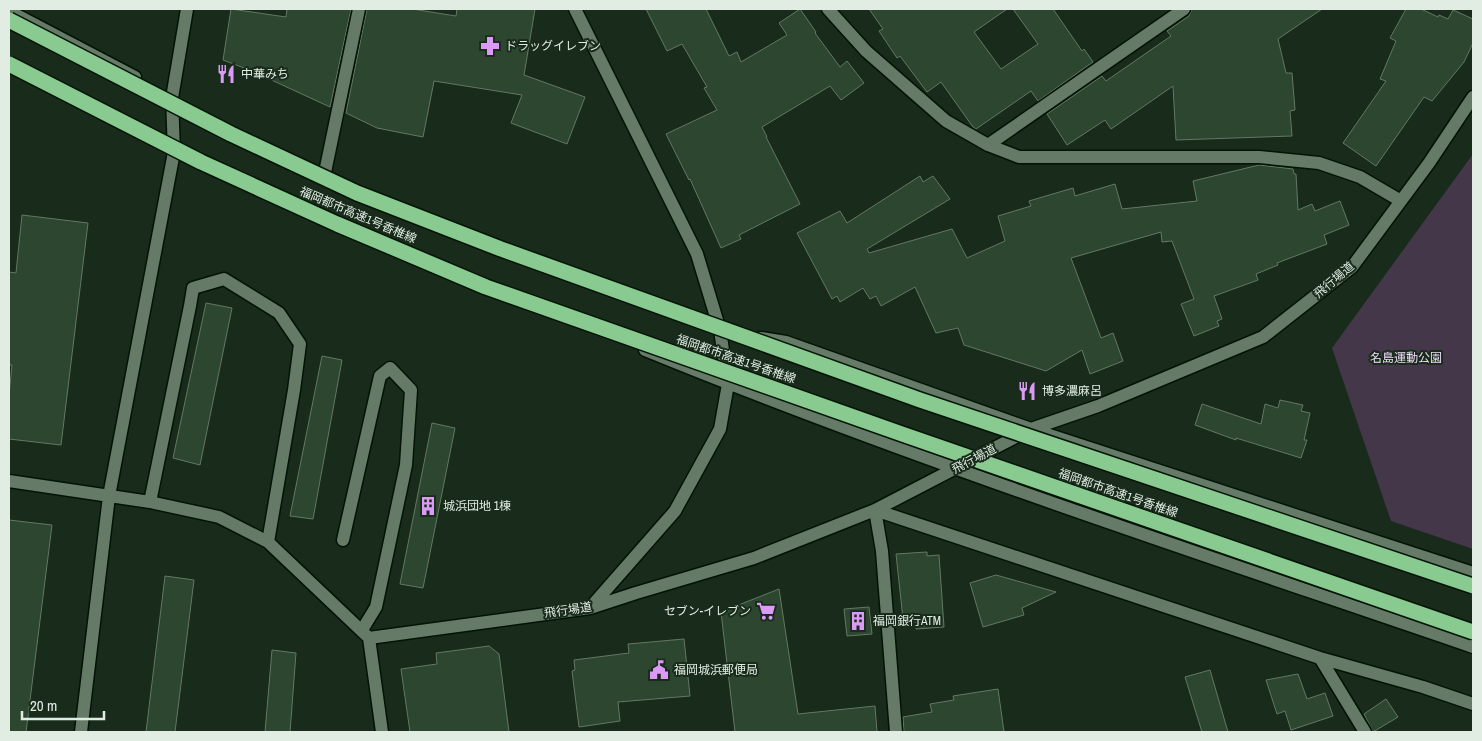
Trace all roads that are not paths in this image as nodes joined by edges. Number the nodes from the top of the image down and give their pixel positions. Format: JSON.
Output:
{"nodes":[{"id":1,"x":187,"y":9,"type":"edge"},
{"id":2,"x":359,"y":9,"type":"edge"},
{"id":3,"x":575,"y":9,"type":"edge"},
{"id":4,"x":828,"y":9,"type":"edge"},
{"id":5,"x":1184,"y":9,"type":"edge"},
{"id":6,"x":9,"y":11,"type":"edge"},
{"id":7,"x":9,"y":20,"type":"edge"},
{"id":8,"x":9,"y":63,"type":"edge"},
{"id":9,"x":117,"y":67,"type":"junction"},
{"id":10,"x":1473,"y":97,"type":"edge"},
{"id":11,"x":172,"y":98,"type":"junction"},
{"id":12,"x":988,"y":145,"type":"junction"},
{"id":13,"x":174,"y":152,"type":"junction"},
{"id":14,"x":218,"y":171,"type":"junction"},
{"id":15,"x":324,"y":176,"type":"junction"},
{"id":16,"x":1401,"y":200,"type":"junction"},
{"id":17,"x":720,"y":330,"type":"junction"},
{"id":18,"x":728,"y":384,"type":"junction"},
{"id":19,"x":1031,"y":429,"type":"junction"},
{"id":20,"x":954,"y":470,"type":"junction"},
{"id":21,"x":9,"y":481,"type":"edge"},
{"id":22,"x":109,"y":496,"type":"junction"},
{"id":23,"x":150,"y":502,"type":"junction"},
{"id":24,"x":875,"y":510,"type":"junction"},
{"id":25,"x":343,"y":540,"type":"dead end"},
{"id":26,"x":268,"y":542,"type":"junction"},
{"id":27,"x":1473,"y":573,"type":"edge"},
{"id":28,"x":1473,"y":586,"type":"edge"},
{"id":29,"x":590,"y":608,"type":"junction"},
{"id":30,"x":1473,"y":632,"type":"edge"},
{"id":31,"x":365,"y":634,"type":"junction"},
{"id":32,"x":1473,"y":647,"type":"edge"},
{"id":33,"x":1320,"y":658,"type":"junction"},
{"id":34,"x":1473,"y":704,"type":"edge"},
{"id":35,"x":81,"y":732,"type":"edge"},
{"id":36,"x":382,"y":732,"type":"edge"},
{"id":37,"x":896,"y":732,"type":"edge"},
{"id":38,"x":1365,"y":732,"type":"edge"}],
"edges":[{"from":1,"to":11,"type":"street"},
{"from":2,"to":15,"type":"street"},
{"from":3,"to":17,"type":"street"},
{"from":4,"to":12,"type":"street"},
{"from":5,"to":12,"type":"street"},
{"from":6,"to":9,"type":"street"},
{"from":7,"to":28,"type":"highway","name":"福岡都市高速1号香椎線","bridge":true},
{"from":8,"to":13,"type":"street"},
{"from":8,"to":30,"type":"highway","name":"福岡都市高速1号香椎線","bridge":true},
{"from":9,"to":11,"type":"street"},
{"from":9,"to":13,"type":"street"},
{"from":10,"to":16,"type":"street","name":"飛行場道"},
{"from":11,"to":13,"type":"street"},
{"from":11,"to":14,"type":"street"},
{"from":11,"to":15,"type":"street"},
{"from":12,"to":16,"type":"street"},
{"from":13,"to":14,"type":"street"},
{"from":13,"to":22,"type":"street"},
{"from":14,"to":18,"type":"street"},
{"from":15,"to":17,"type":"street"},
{"from":16,"to":19,"type":"street","name":"飛行場道"},
{"from":17,"to":18,"type":"street"},
{"from":17,"to":19,"type":"street"},
{"from":18,"to":20,"type":"street"},
{"from":18,"to":29,"type":"street"},
{"from":19,"to":20,"type":"street","name":"飛行場道"},
{"from":19,"to":27,"type":"street"},
{"from":20,"to":24,"type":"street","name":"飛行場道"},
{"from":20,"to":32,"type":"street"},
{"from":21,"to":22,"type":"street"},
{"from":22,"to":23,"type":"street"},
{"from":22,"to":35,"type":"street"},
{"from":23,"to":26,"type":"street"},
{"from":23,"to":26,"type":"street"},
{"from":24,"to":29,"type":"street","name":"飛行場道"},
{"from":24,"to":33,"type":"street"},
{"from":24,"to":37,"type":"street"},
{"from":25,"to":31,"type":"street"},
{"from":26,"to":31,"type":"street"},
{"from":29,"to":31,"type":"street","name":"飛行場道"},
{"from":31,"to":36,"type":"street"},
{"from":33,"to":34,"type":"street"},
{"from":33,"to":38,"type":"street"}]}
